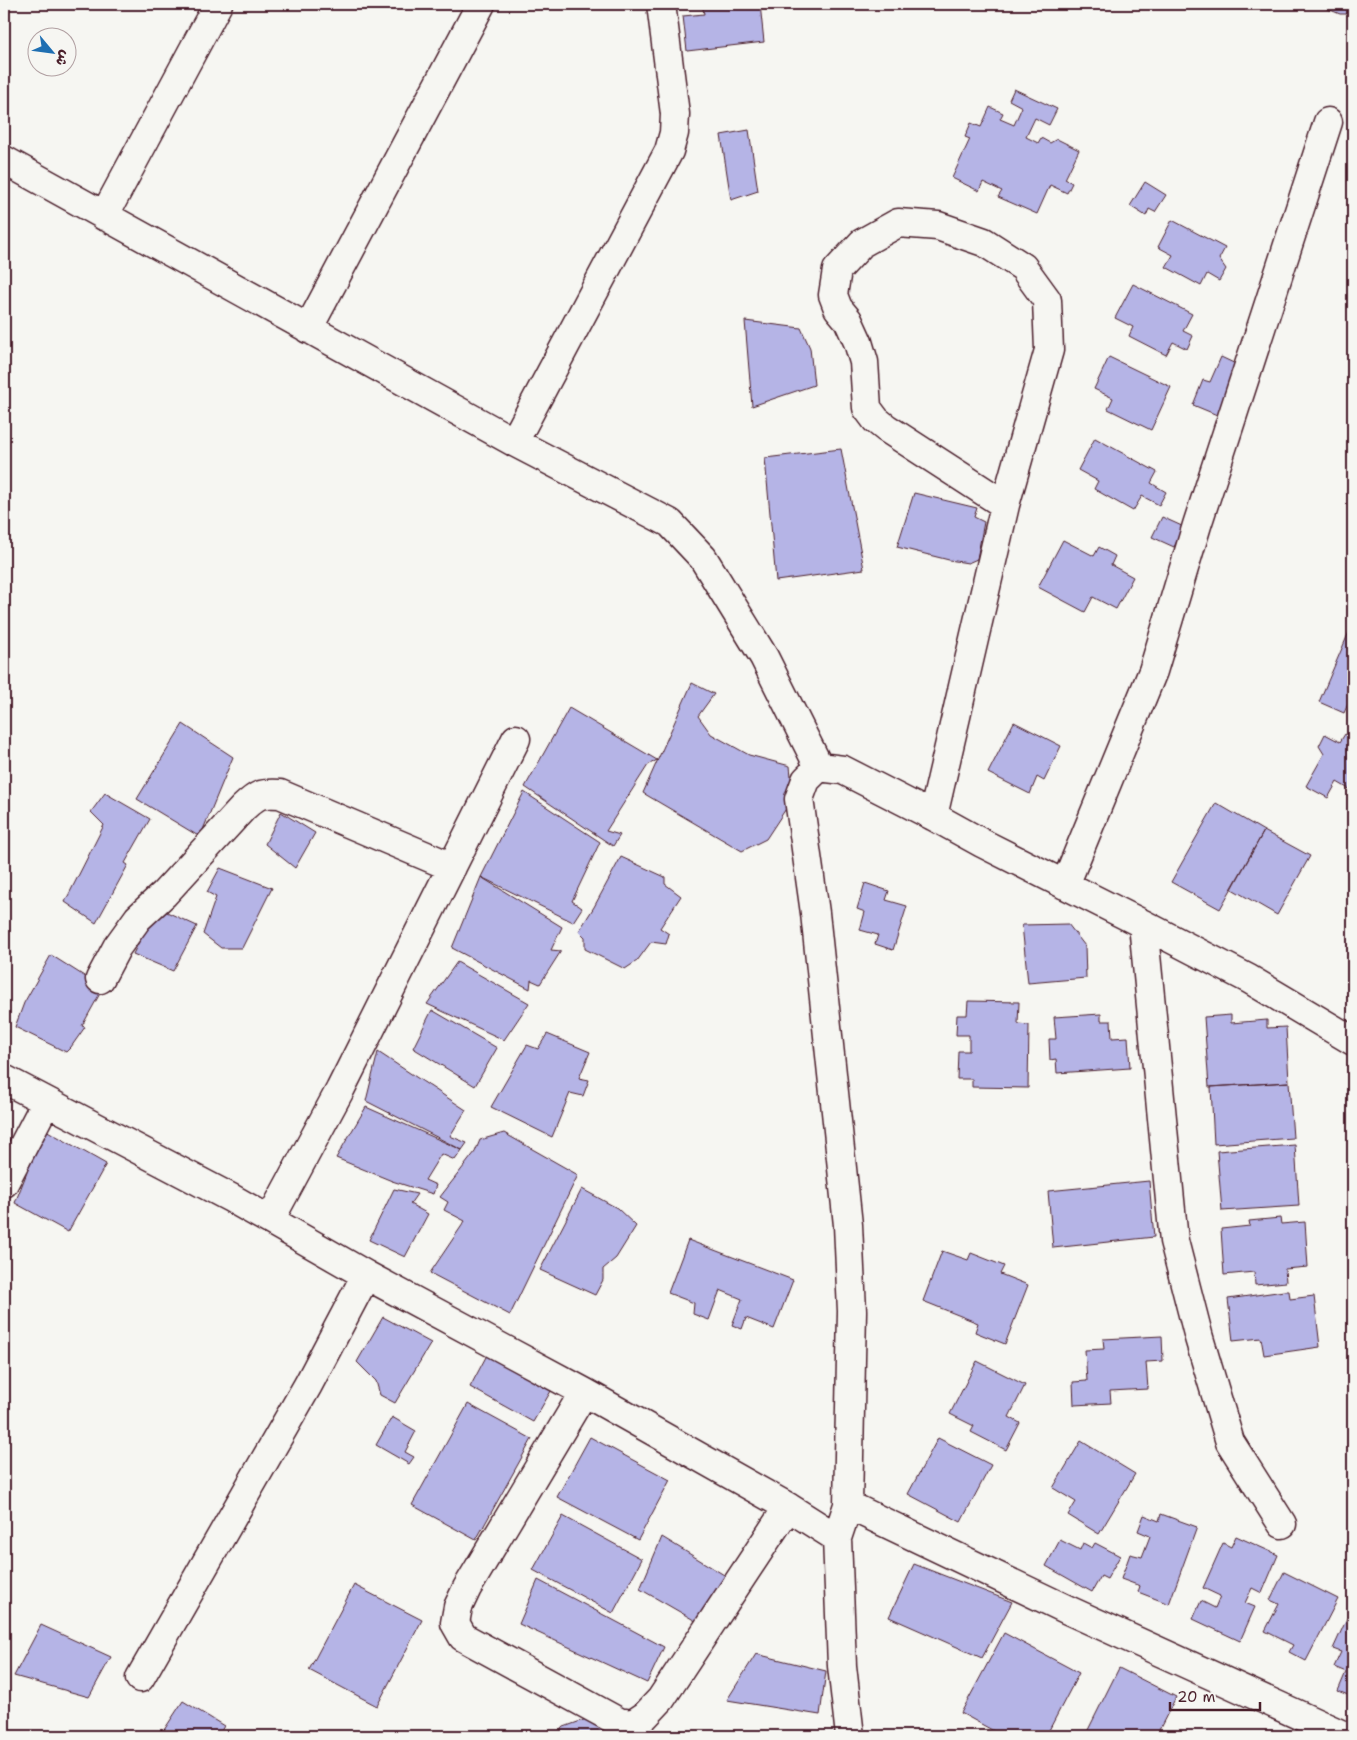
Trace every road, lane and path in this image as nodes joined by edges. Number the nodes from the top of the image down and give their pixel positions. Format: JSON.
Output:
{"nodes":[{"id":1,"x":218,"y":4,"type":"edge"},
{"id":2,"x":481,"y":4,"type":"edge"},
{"id":3,"x":662,"y":4,"type":"edge"},
{"id":4,"x":1328,"y":122,"type":"dead end"},
{"id":5,"x":4,"y":160,"type":"edge"},
{"id":6,"x":104,"y":216,"type":"junction"},
{"id":7,"x":308,"y":328,"type":"junction"},
{"id":8,"x":514,"y":442,"type":"junction"},
{"id":9,"x":1005,"y":505,"type":"junction"},
{"id":10,"x":516,"y":739,"type":"dead end"},
{"id":11,"x":819,"y":767,"type":"junction"},
{"id":12,"x":933,"y":816,"type":"junction"},
{"id":13,"x":452,"y":867,"type":"junction"},
{"id":14,"x":1065,"y":885,"type":"junction"},
{"id":15,"x":1143,"y":924,"type":"junction"},
{"id":16,"x":100,"y":979,"type":"dead end"},
{"id":17,"x":1353,"y":1041,"type":"edge"},
{"id":18,"x":4,"y":1079,"type":"edge"},
{"id":19,"x":46,"y":1102,"type":"junction"},
{"id":20,"x":4,"y":1183,"type":"edge"},
{"id":21,"x":270,"y":1220,"type":"junction"},
{"id":22,"x":366,"y":1275,"type":"junction"},
{"id":23,"x":584,"y":1392,"type":"junction"},
{"id":24,"x":848,"y":1506,"type":"junction"},
{"id":25,"x":788,"y":1507,"type":"junction"},
{"id":26,"x":1282,"y":1524,"type":"dead end"},
{"id":27,"x":837,"y":1538,"type":"junction"},
{"id":28,"x":140,"y":1678,"type":"dead end"},
{"id":29,"x":850,"y":1736,"type":"edge"},
{"id":30,"x":1345,"y":1736,"type":"edge"}],
"edges":[{"from":1,"to":6,"type":"street"},
{"from":2,"to":7,"type":"street"},
{"from":3,"to":8,"type":"street"},
{"from":4,"to":14,"type":"street"},
{"from":5,"to":6,"type":"street"},
{"from":6,"to":7,"type":"street"},
{"from":7,"to":8,"type":"street"},
{"from":8,"to":11,"type":"street"},
{"from":9,"to":9,"type":"street"},
{"from":9,"to":12,"type":"street"},
{"from":10,"to":13,"type":"street"},
{"from":11,"to":12,"type":"street"},
{"from":11,"to":24,"type":"street"},
{"from":12,"to":14,"type":"street"},
{"from":13,"to":16,"type":"street"},
{"from":13,"to":21,"type":"street"},
{"from":14,"to":15,"type":"street"},
{"from":15,"to":17,"type":"street"},
{"from":15,"to":26,"type":"street"},
{"from":18,"to":19,"type":"street"},
{"from":19,"to":20,"type":"street"},
{"from":19,"to":21,"type":"street"},
{"from":21,"to":22,"type":"street"},
{"from":22,"to":23,"type":"street"},
{"from":22,"to":28,"type":"street"},
{"from":23,"to":25,"type":"street"},
{"from":23,"to":25,"type":"street"},
{"from":24,"to":27,"type":"street"},
{"from":24,"to":30,"type":"street"},
{"from":25,"to":27,"type":"street"},
{"from":27,"to":29,"type":"street"}]}
